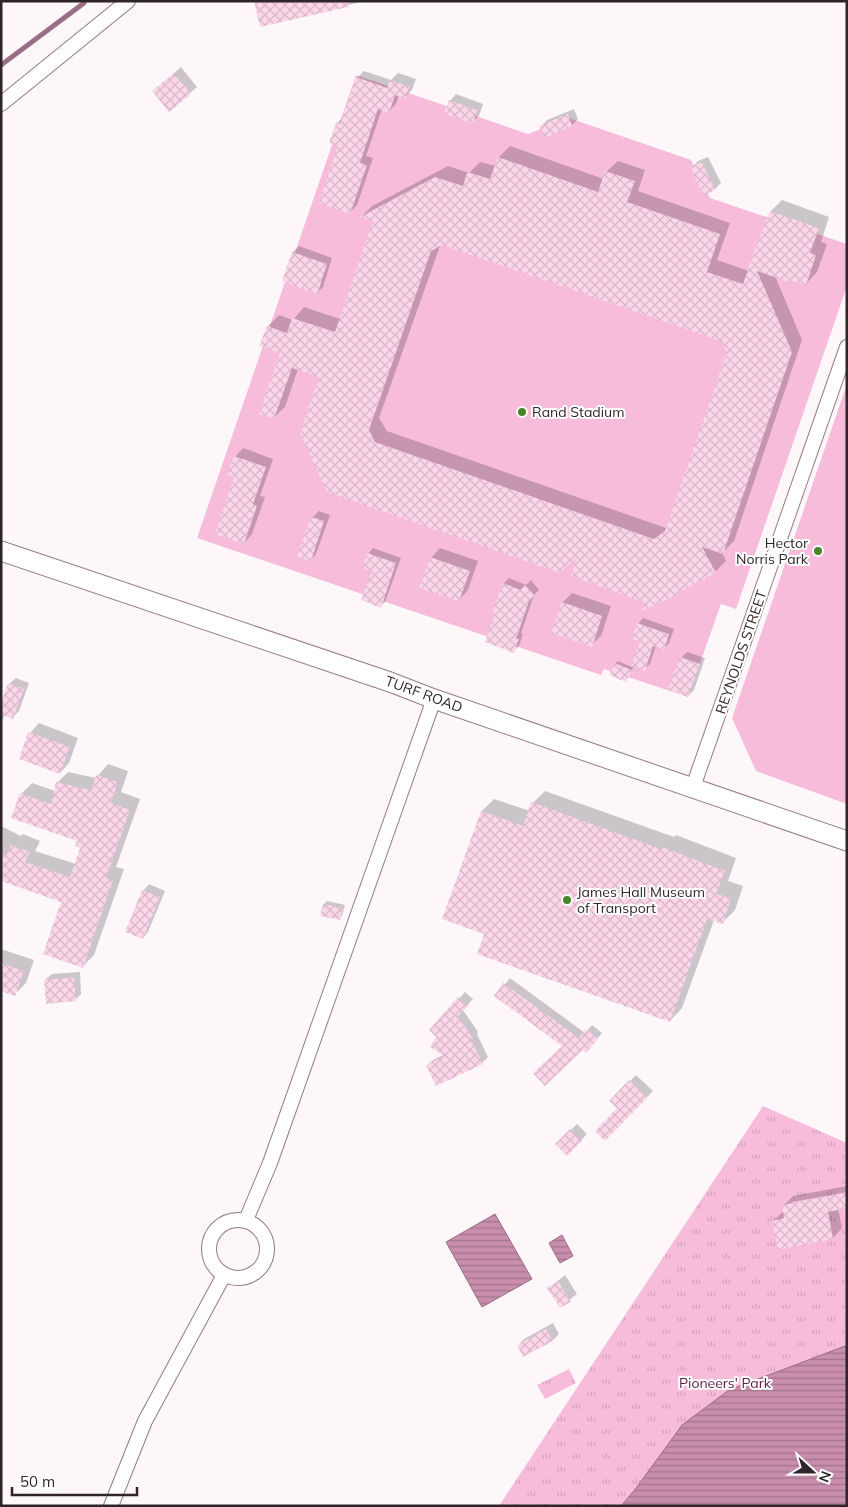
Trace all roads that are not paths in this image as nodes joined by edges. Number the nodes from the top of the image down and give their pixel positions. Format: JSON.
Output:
{"nodes":[{"id":1,"x":128,"y":1,"type":"edge"},
{"id":2,"x":1,"y":104,"type":"edge"},
{"id":3,"x":847,"y":347,"type":"edge"},
{"id":4,"x":1,"y":551,"type":"edge"},
{"id":5,"x":434,"y":699,"type":"junction"},
{"id":6,"x":693,"y":787,"type":"junction"},
{"id":7,"x":847,"y":841,"type":"edge"},
{"id":8,"x":246,"y":1220,"type":"junction"},
{"id":9,"x":224,"y":1275,"type":"junction"},
{"id":10,"x":110,"y":1506,"type":"edge"}],
"edges":[{"from":1,"to":2,"type":"street"},
{"from":3,"to":6,"type":"street","name":"REYNOLDS STREET"},
{"from":4,"to":5,"type":"main road","name":"TURF ROAD"},
{"from":5,"to":6,"type":"main road","name":"TURF ROAD"},
{"from":5,"to":8,"type":"street"},
{"from":6,"to":7,"type":"main road","name":"TURF ROAD"},
{"from":8,"to":9,"type":"street"},
{"from":8,"to":9,"type":"street"},
{"from":9,"to":10,"type":"street"}]}
